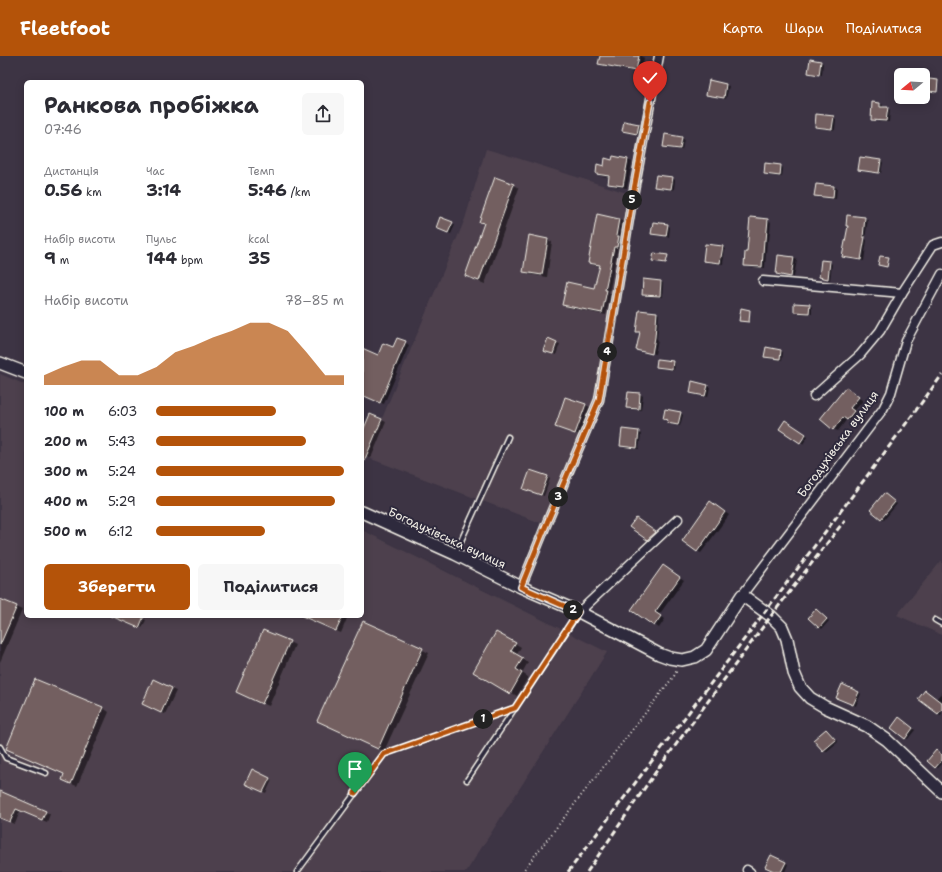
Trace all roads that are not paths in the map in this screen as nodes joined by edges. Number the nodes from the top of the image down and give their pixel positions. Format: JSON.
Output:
{"nodes":[{"id":1,"x":659,"y":56,"type":"edge"},
{"id":2,"x":942,"y":242,"type":"edge"},
{"id":3,"x":942,"y":274,"type":"edge"},
{"id":4,"x":763,"y":281,"type":"dead end"},
{"id":5,"x":902,"y":293,"type":"junction"},
{"id":6,"x":0,"y":363,"type":"edge"},
{"id":7,"x":24,"y":372,"type":"edge"},
{"id":8,"x":814,"y":396,"type":"dead end"},
{"id":9,"x":508,"y":437,"type":"dead end"},
{"id":10,"x":364,"y":513,"type":"edge"},
{"id":11,"x":678,"y":519,"type":"dead end"},
{"id":12,"x":455,"y":554,"type":"junction"},
{"id":13,"x":521,"y":587,"type":"junction"},
{"id":14,"x":742,"y":595,"type":"junction"},
{"id":15,"x":578,"y":612,"type":"junction"},
{"id":16,"x":935,"y":620,"type":"dead end"},
{"id":17,"x":942,"y":624,"type":"edge"},
{"id":18,"x":515,"y":708,"type":"junction"},
{"id":19,"x":0,"y":747,"type":"edge"},
{"id":20,"x":46,"y":773,"type":"dead end"},
{"id":21,"x":467,"y":780,"type":"dead end"},
{"id":22,"x":942,"y":792,"type":"edge"},
{"id":23,"x":297,"y":872,"type":"edge"}],
"edges":[{"from":1,"to":13,"type":"street"},
{"from":2,"to":5,"type":"street"},
{"from":3,"to":14,"type":"street","name":"Богодухівська вулиця"},
{"from":4,"to":5,"type":"street"},
{"from":5,"to":8,"type":"street"},
{"from":6,"to":7,"type":"street"},
{"from":9,"to":12,"type":"lane"},
{"from":10,"to":12,"type":"street","name":"Богодухівська вулиця"},
{"from":11,"to":15,"type":"street"},
{"from":12,"to":13,"type":"street","name":"Богодухівська вулиця"},
{"from":13,"to":15,"type":"street","name":"Богодухівська вулиця"},
{"from":14,"to":15,"type":"street","name":"Богодухівська вулиця"},
{"from":14,"to":22,"type":"street"},
{"from":15,"to":18,"type":"lane"},
{"from":16,"to":17,"type":"lane"},
{"from":18,"to":21,"type":"lane"},
{"from":18,"to":23,"type":"lane"},
{"from":19,"to":20,"type":"lane"}]}
